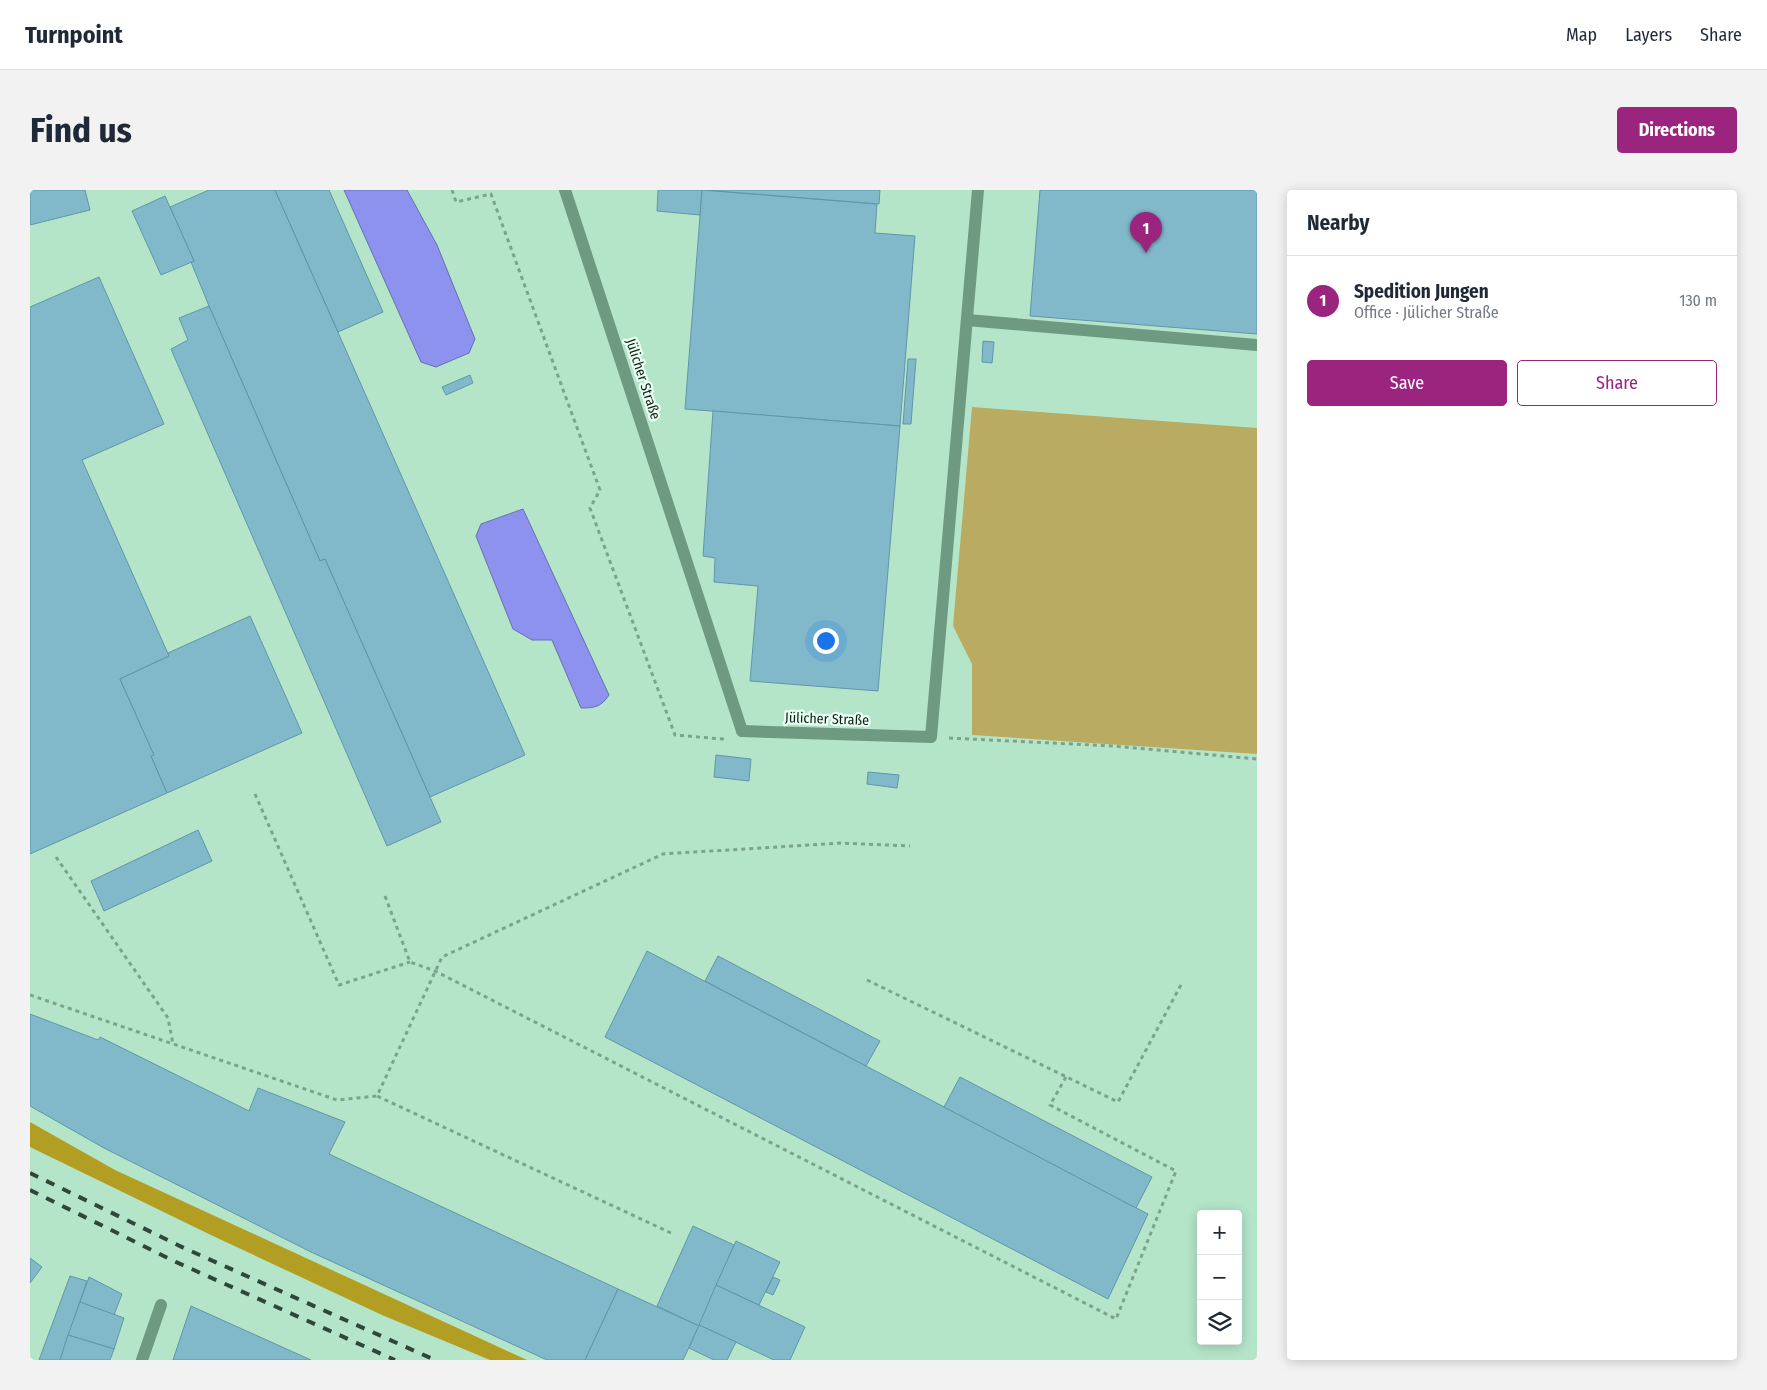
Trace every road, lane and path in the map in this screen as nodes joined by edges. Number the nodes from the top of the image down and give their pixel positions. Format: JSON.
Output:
{"nodes":[{"id":1,"x":452,"y":190,"type":"edge"},
{"id":2,"x":565,"y":190,"type":"edge"},
{"id":3,"x":978,"y":190,"type":"edge"},
{"id":4,"x":967,"y":320,"type":"junction"},
{"id":5,"x":1257,"y":345,"type":"edge"},
{"id":6,"x":742,"y":731,"type":"junction"},
{"id":7,"x":931,"y":737,"type":"junction"},
{"id":8,"x":1257,"y":759,"type":"edge"},
{"id":9,"x":255,"y":794,"type":"dead end"},
{"id":10,"x":910,"y":846,"type":"dead end"},
{"id":11,"x":56,"y":857,"type":"dead end"},
{"id":12,"x":385,"y":896,"type":"dead end"},
{"id":13,"x":410,"y":962,"type":"junction"},
{"id":14,"x":435,"y":971,"type":"junction"},
{"id":15,"x":867,"y":980,"type":"dead end"},
{"id":16,"x":1182,"y":984,"type":"dead end"},
{"id":17,"x":30,"y":995,"type":"edge"},
{"id":18,"x":173,"y":1044,"type":"junction"},
{"id":19,"x":1066,"y":1077,"type":"junction"},
{"id":20,"x":377,"y":1096,"type":"junction"},
{"id":21,"x":671,"y":1233,"type":"dead end"},
{"id":22,"x":161,"y":1305,"type":"dead end"},
{"id":23,"x":142,"y":1360,"type":"edge"}],
"edges":[{"from":1,"to":6,"type":"path"},
{"from":2,"to":6,"type":"street","name":"Jülicher Straße"},
{"from":3,"to":4,"type":"street"},
{"from":4,"to":5,"type":"street"},
{"from":4,"to":7,"type":"street"},
{"from":6,"to":7,"type":"street","name":"Jülicher Straße"},
{"from":7,"to":8,"type":"path"},
{"from":9,"to":13,"type":"path"},
{"from":10,"to":14,"type":"path"},
{"from":11,"to":18,"type":"path"},
{"from":12,"to":13,"type":"path"},
{"from":13,"to":14,"type":"path"},
{"from":14,"to":19,"type":"path"},
{"from":14,"to":20,"type":"path"},
{"from":15,"to":19,"type":"path"},
{"from":16,"to":19,"type":"path"},
{"from":17,"to":18,"type":"path"},
{"from":18,"to":20,"type":"path"},
{"from":20,"to":21,"type":"path"},
{"from":22,"to":23,"type":"street"}]}
